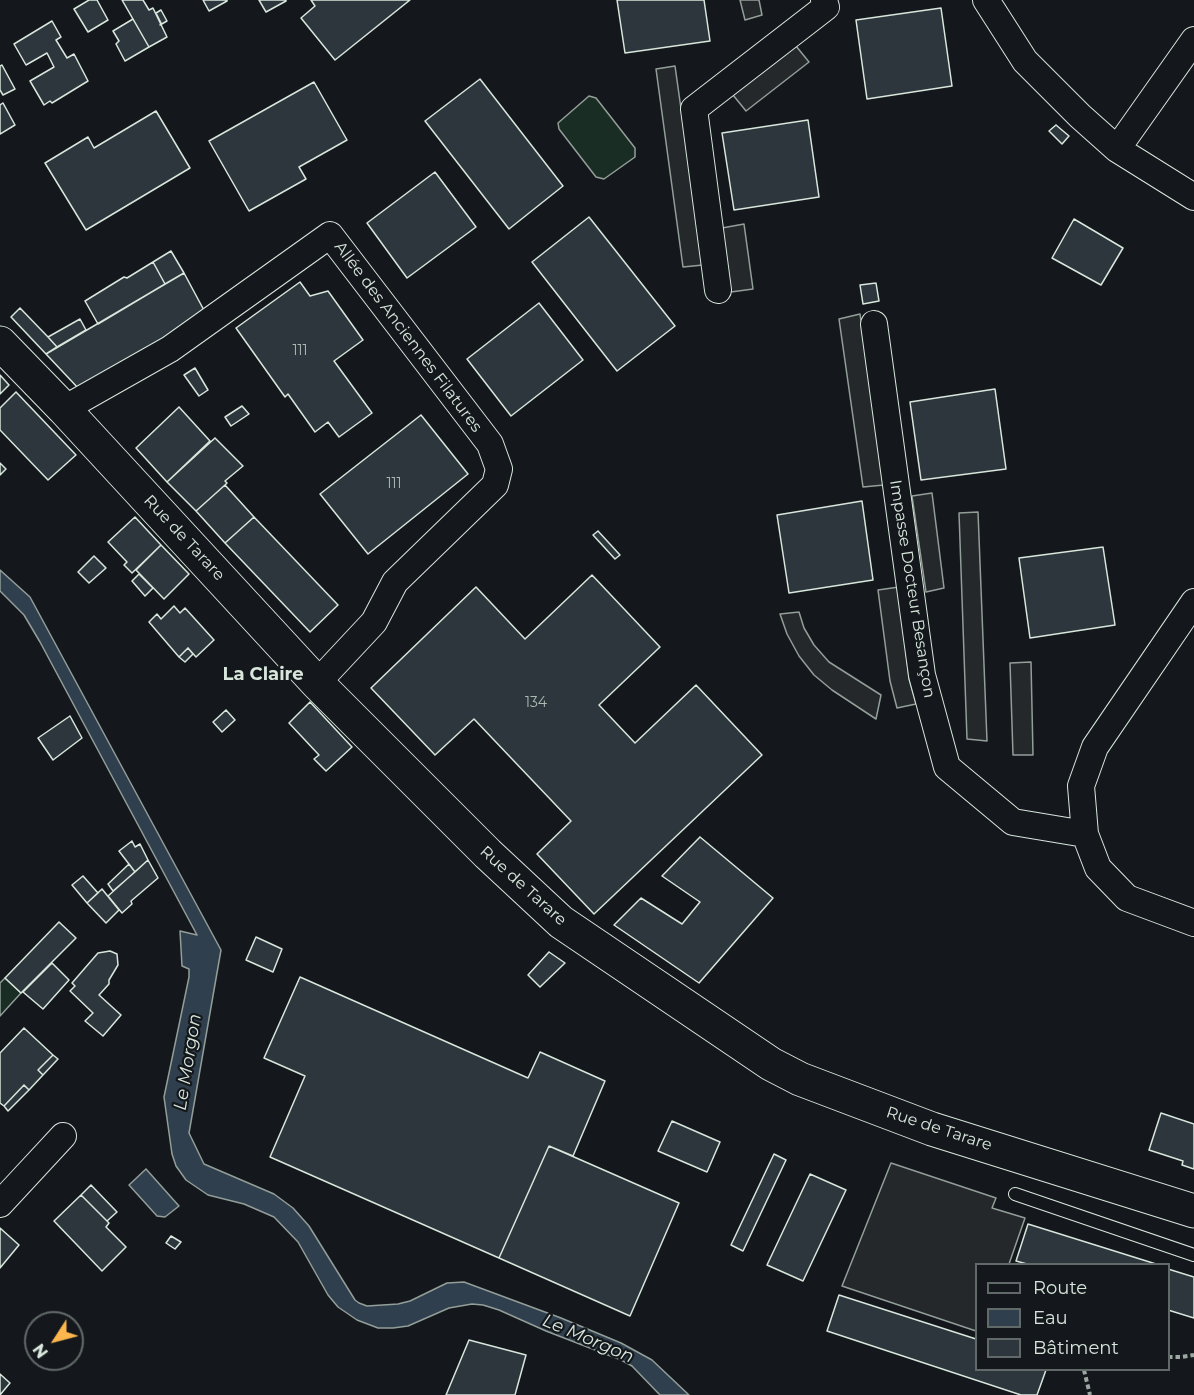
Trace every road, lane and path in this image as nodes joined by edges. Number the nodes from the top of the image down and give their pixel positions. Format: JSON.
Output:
{"nodes":[{"id":1,"x":824,"y":0,"type":"edge"},
{"id":2,"x":986,"y":0,"type":"edge"},
{"id":3,"x":1194,"y":40,"type":"edge"},
{"id":4,"x":1117,"y":149,"type":"junction"},
{"id":5,"x":1194,"y":197,"type":"edge"},
{"id":6,"x":718,"y":290,"type":"dead end"},
{"id":7,"x":874,"y":324,"type":"dead end"},
{"id":8,"x":0,"y":343,"type":"edge"},
{"id":9,"x":64,"y":409,"type":"junction"},
{"id":10,"x":1194,"y":602,"type":"edge"},
{"id":11,"x":318,"y":683,"type":"junction"},
{"id":12,"x":1085,"y":834,"type":"junction"},
{"id":13,"x":1194,"y":923,"type":"edge"},
{"id":14,"x":63,"y":1136,"type":"dead end"},
{"id":15,"x":1015,"y":1194,"type":"dead end"},
{"id":16,"x":0,"y":1204,"type":"edge"},
{"id":17,"x":1194,"y":1210,"type":"edge"},
{"id":18,"x":1194,"y":1255,"type":"edge"},
{"id":19,"x":1194,"y":1355,"type":"edge"},
{"id":20,"x":1170,"y":1357,"type":"edge"},
{"id":21,"x":1084,"y":1371,"type":"edge"},
{"id":22,"x":1090,"y":1395,"type":"edge"}],
"edges":[{"from":1,"to":6,"type":"street"},
{"from":2,"to":4,"type":"street"},
{"from":3,"to":4,"type":"street"},
{"from":4,"to":5,"type":"street"},
{"from":7,"to":12,"type":"street","name":"Impasse Docteur Besançon"},
{"from":8,"to":9,"type":"main road","name":"Rue de Tarare"},
{"from":9,"to":11,"type":"main road","name":"Rue de Tarare"},
{"from":9,"to":11,"type":"street","name":"Allée des Anciennes Filatures"},
{"from":10,"to":12,"type":"street"},
{"from":11,"to":17,"type":"main road","name":"Rue de Tarare"},
{"from":12,"to":13,"type":"street"},
{"from":14,"to":16,"type":"street"},
{"from":15,"to":18,"type":"lane"},
{"from":19,"to":20,"type":"path"},
{"from":21,"to":22,"type":"path"}]}
